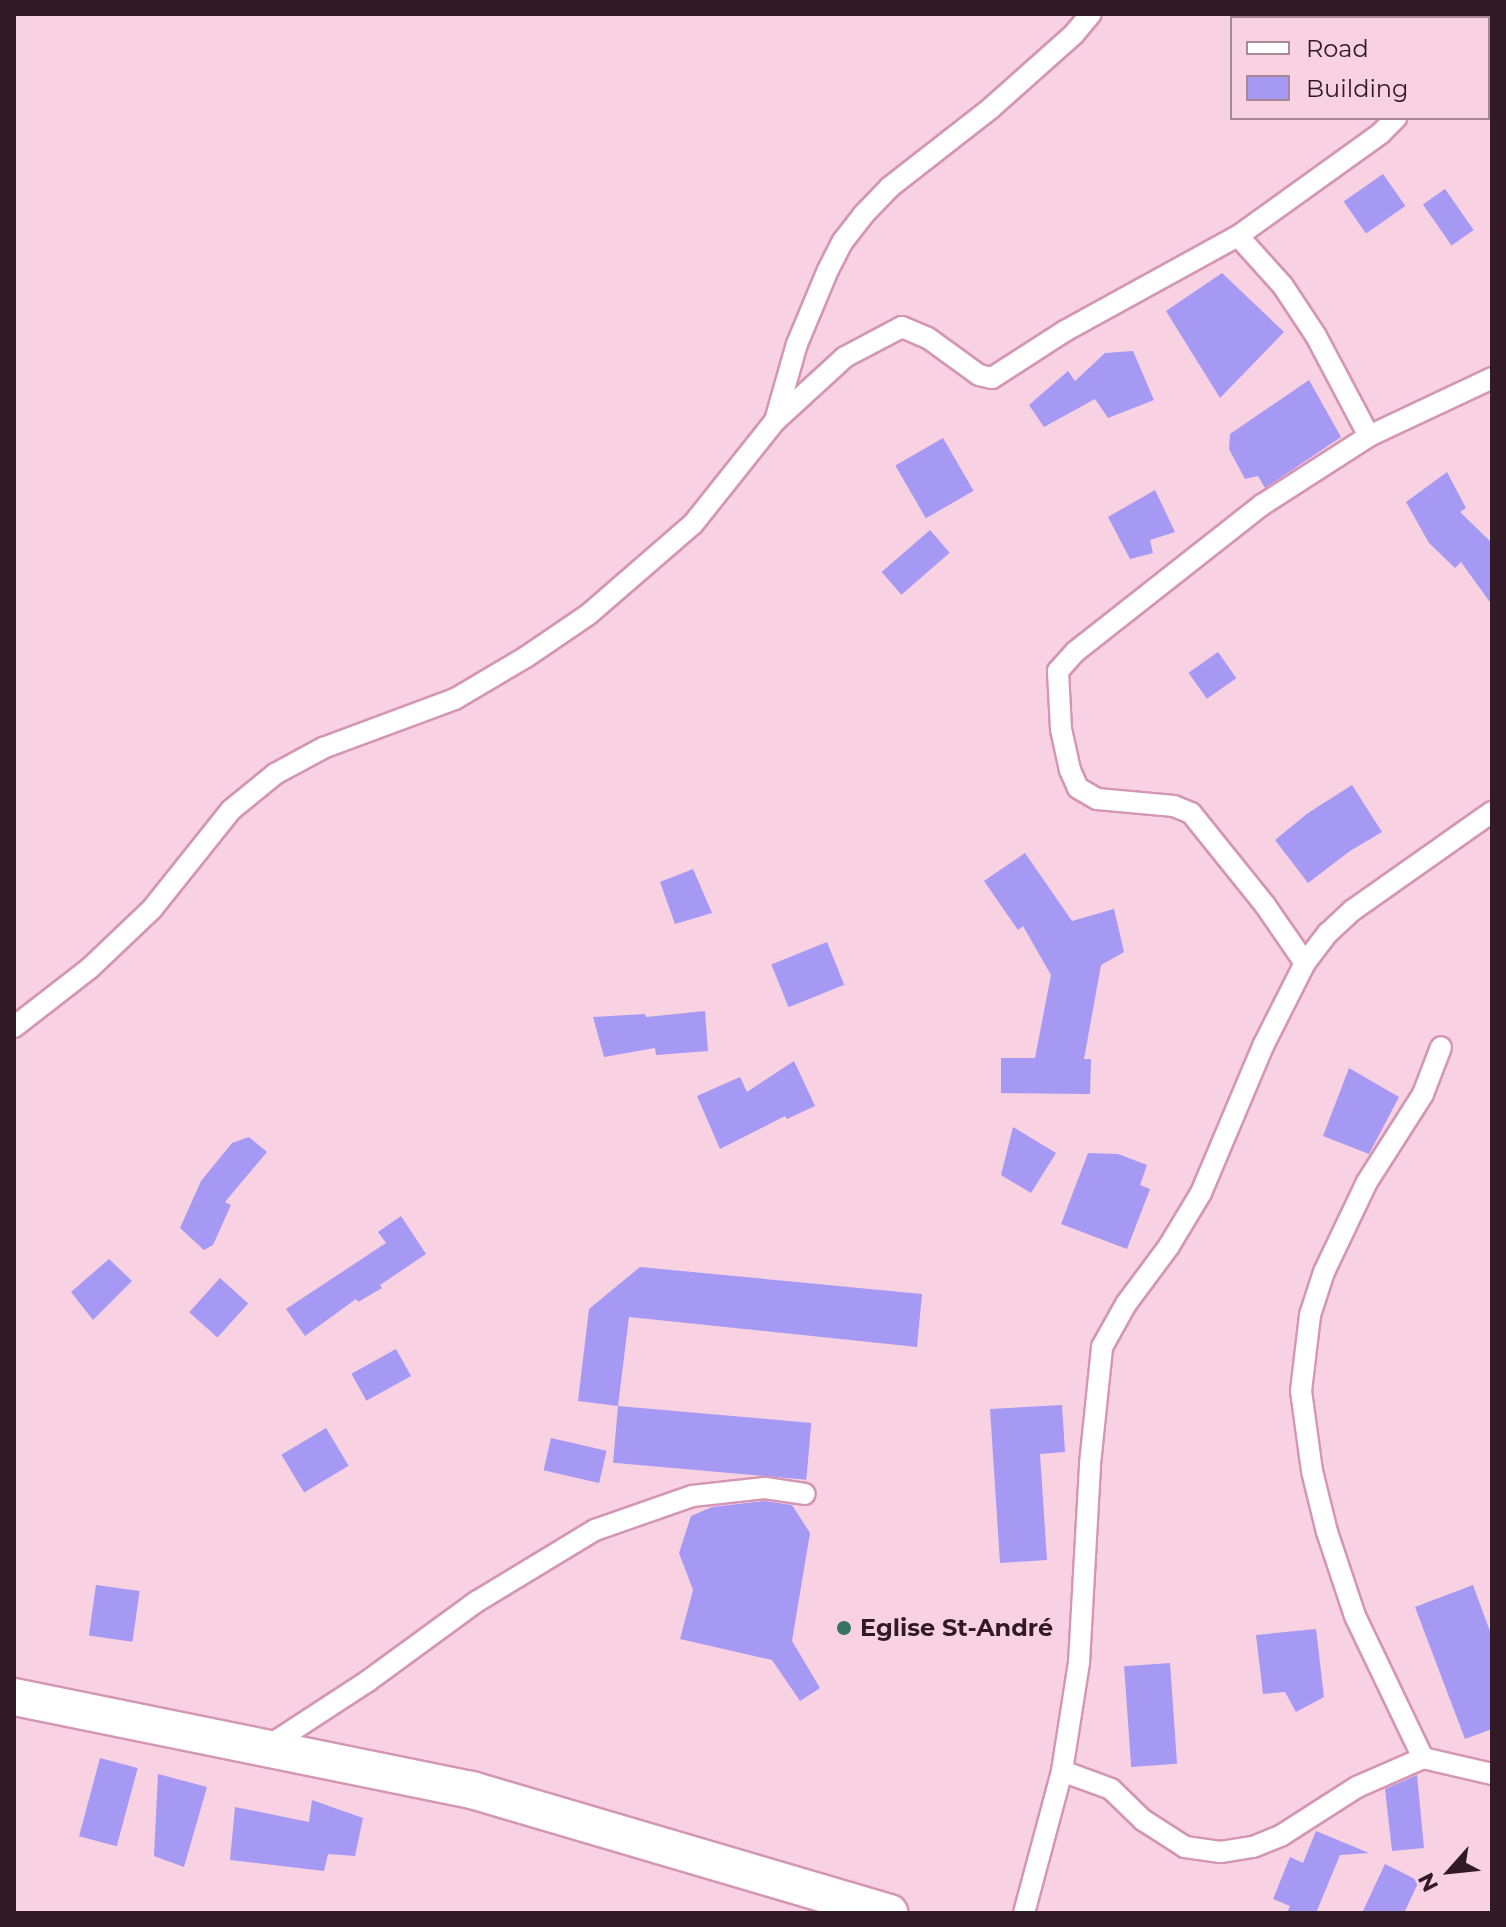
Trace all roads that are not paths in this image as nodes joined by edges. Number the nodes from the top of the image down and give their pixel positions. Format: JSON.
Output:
{"nodes":[{"id":1,"x":1091,"y":14,"type":"edge"},
{"id":2,"x":1394,"y":120,"type":"edge"},
{"id":3,"x":1238,"y":236,"type":"junction"},
{"id":4,"x":1492,"y":378,"type":"edge"},
{"id":5,"x":775,"y":421,"type":"junction"},
{"id":6,"x":1369,"y":436,"type":"junction"},
{"id":7,"x":1490,"y":816,"type":"edge"},
{"id":8,"x":1305,"y":963,"type":"junction"},
{"id":9,"x":14,"y":1027,"type":"edge"},
{"id":10,"x":1441,"y":1047,"type":"dead end"},
{"id":11,"x":805,"y":1494,"type":"dead end"},
{"id":12,"x":14,"y":1697,"type":"edge"},
{"id":13,"x":267,"y":1747,"type":"junction"},
{"id":14,"x":1423,"y":1758,"type":"junction"},
{"id":15,"x":1062,"y":1771,"type":"junction"},
{"id":16,"x":1492,"y":1774,"type":"edge"},
{"id":17,"x":889,"y":1913,"type":"edge"},
{"id":18,"x":1024,"y":1913,"type":"edge"}],
"edges":[{"from":1,"to":5,"type":"street"},
{"from":2,"to":3,"type":"street"},
{"from":3,"to":5,"type":"street"},
{"from":3,"to":6,"type":"street"},
{"from":4,"to":6,"type":"street"},
{"from":5,"to":9,"type":"street"},
{"from":6,"to":8,"type":"street"},
{"from":7,"to":8,"type":"street"},
{"from":8,"to":15,"type":"street"},
{"from":10,"to":14,"type":"street"},
{"from":11,"to":13,"type":"street"},
{"from":12,"to":13,"type":"highway"},
{"from":13,"to":17,"type":"highway"},
{"from":14,"to":15,"type":"street"},
{"from":14,"to":16,"type":"street"},
{"from":15,"to":18,"type":"street"}]}
